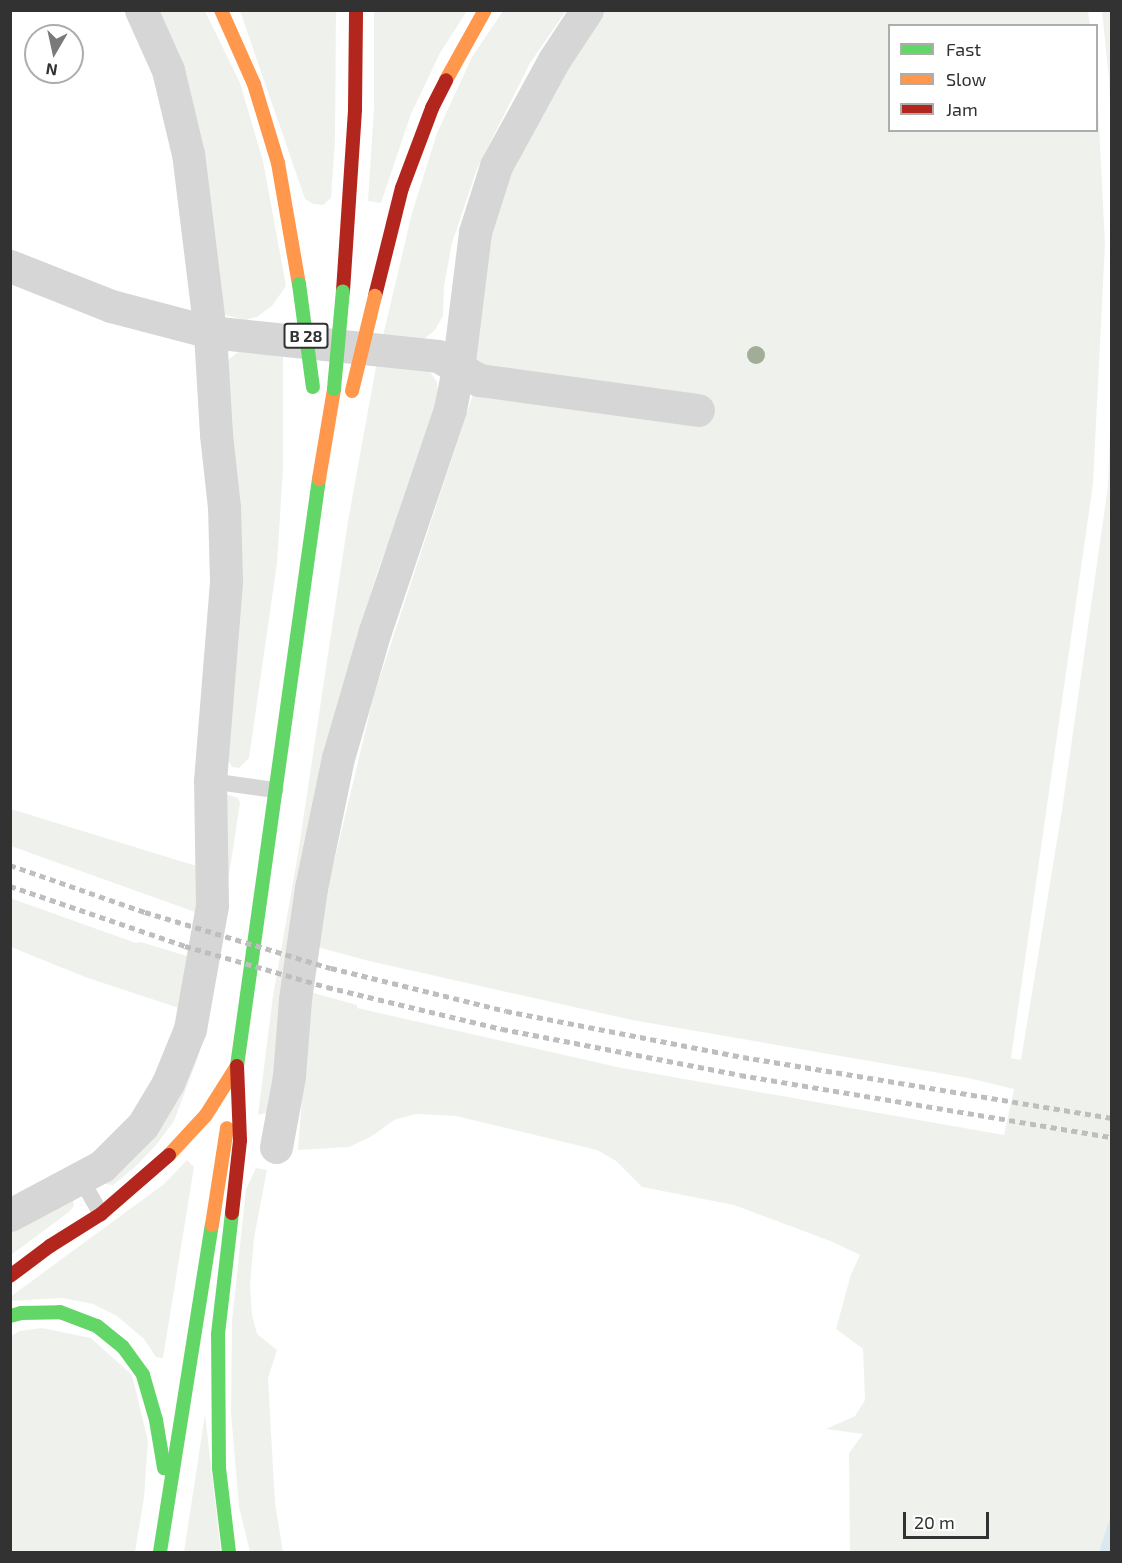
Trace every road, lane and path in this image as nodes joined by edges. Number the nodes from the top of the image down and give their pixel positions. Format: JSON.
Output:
{"nodes":[{"id":1,"x":141,"y":10,"type":"edge"},
{"id":2,"x":221,"y":10,"type":"edge"},
{"id":3,"x":356,"y":10,"type":"edge"},
{"id":4,"x":485,"y":10,"type":"edge"},
{"id":5,"x":587,"y":10,"type":"edge"},
{"id":6,"x":10,"y":266,"type":"edge"},
{"id":7,"x":210,"y":332,"type":"junction"},
{"id":8,"x":458,"y":369,"type":"junction"},
{"id":9,"x":698,"y":410,"type":"dead end"},
{"id":10,"x":325,"y":436,"type":"junction"},
{"id":11,"x":210,"y":781,"type":"junction"},
{"id":12,"x":275,"y":790,"type":"junction"},
{"id":13,"x":237,"y":1066,"type":"junction"},
{"id":14,"x":240,"y":1140,"type":"junction"},
{"id":15,"x":276,"y":1147,"type":"joint"},
{"id":16,"x":81,"y":1179,"type":"junction"},
{"id":17,"x":101,"y":1214,"type":"junction"},
{"id":18,"x":10,"y":1215,"type":"edge"},
{"id":19,"x":10,"y":1276,"type":"edge"},
{"id":20,"x":10,"y":1316,"type":"edge"},
{"id":21,"x":169,"y":1494,"type":"junction"},
{"id":22,"x":160,"y":1552,"type":"edge"},
{"id":23,"x":229,"y":1552,"type":"edge"}],
"edges":[{"from":1,"to":7,"type":"street"},
{"from":2,"to":10,"type":"main road","number":"B 28","bridge":true},
{"from":3,"to":10,"type":"main road","number":"B 28","bridge":true},
{"from":4,"to":10,"type":"main road","bridge":true},
{"from":5,"to":8,"type":"street"},
{"from":6,"to":7,"type":"street"},
{"from":7,"to":8,"type":"street"},
{"from":7,"to":11,"type":"street"},
{"from":8,"to":9,"type":"street"},
{"from":8,"to":15,"type":"street"},
{"from":10,"to":12,"type":"main road"},
{"from":11,"to":12,"type":"lane"},
{"from":11,"to":16,"type":"street"},
{"from":12,"to":13,"type":"main road"},
{"from":13,"to":14,"type":"main road"},
{"from":13,"to":17,"type":"main road"},
{"from":13,"to":21,"type":"main road"},
{"from":14,"to":15,"type":"lane"},
{"from":14,"to":23,"type":"main road"},
{"from":16,"to":17,"type":"lane"},
{"from":16,"to":18,"type":"street"},
{"from":17,"to":19,"type":"main road"},
{"from":20,"to":21,"type":"main road"},
{"from":21,"to":22,"type":"main road"}]}
